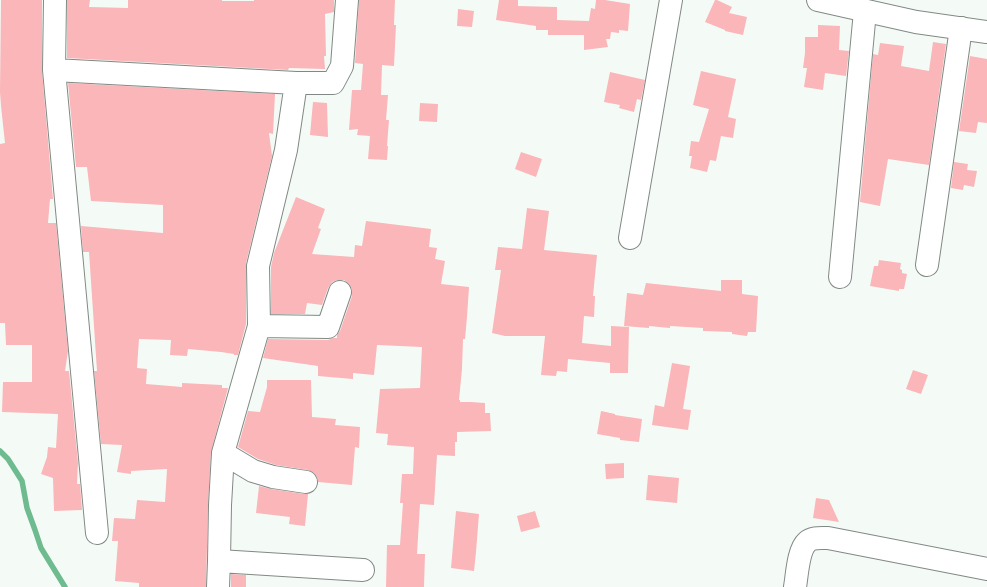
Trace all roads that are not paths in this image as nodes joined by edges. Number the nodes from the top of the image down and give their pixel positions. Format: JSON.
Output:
{"nodes":[{"id":1,"x":54,"y":0,"type":"edge"},
{"id":2,"x":347,"y":0,"type":"edge"},
{"id":3,"x":672,"y":0,"type":"edge"},
{"id":4,"x":818,"y":0,"type":"edge"},
{"id":5,"x":865,"y":11,"type":"junction"},
{"id":6,"x":961,"y":28,"type":"junction"},
{"id":7,"x":987,"y":32,"type":"edge"},
{"id":8,"x":54,"y":70,"type":"junction"},
{"id":9,"x":296,"y":83,"type":"junction"},
{"id":10,"x":630,"y":238,"type":"dead end"},
{"id":11,"x":927,"y":265,"type":"dead end"},
{"id":12,"x":840,"y":277,"type":"dead end"},
{"id":13,"x":340,"y":292,"type":"dead end"},
{"id":14,"x":259,"y":326,"type":"junction"},
{"id":15,"x":224,"y":453,"type":"junction"},
{"id":16,"x":306,"y":482,"type":"dead end"},
{"id":17,"x":97,"y":533,"type":"dead end"},
{"id":18,"x":219,"y":560,"type":"junction"},
{"id":19,"x":987,"y":569,"type":"edge"},
{"id":20,"x":363,"y":570,"type":"dead end"},
{"id":21,"x":218,"y":587,"type":"edge"},
{"id":22,"x":795,"y":587,"type":"edge"}],
"edges":[{"from":1,"to":8,"type":"street"},
{"from":2,"to":9,"type":"street"},
{"from":3,"to":10,"type":"street"},
{"from":4,"to":5,"type":"street"},
{"from":5,"to":6,"type":"street"},
{"from":5,"to":12,"type":"street"},
{"from":6,"to":7,"type":"street"},
{"from":6,"to":11,"type":"street"},
{"from":8,"to":9,"type":"street"},
{"from":8,"to":17,"type":"street"},
{"from":9,"to":14,"type":"street"},
{"from":13,"to":14,"type":"street"},
{"from":14,"to":15,"type":"street"},
{"from":15,"to":16,"type":"street"},
{"from":15,"to":18,"type":"street"},
{"from":18,"to":20,"type":"street"},
{"from":18,"to":21,"type":"street"},
{"from":19,"to":22,"type":"street"}]}
